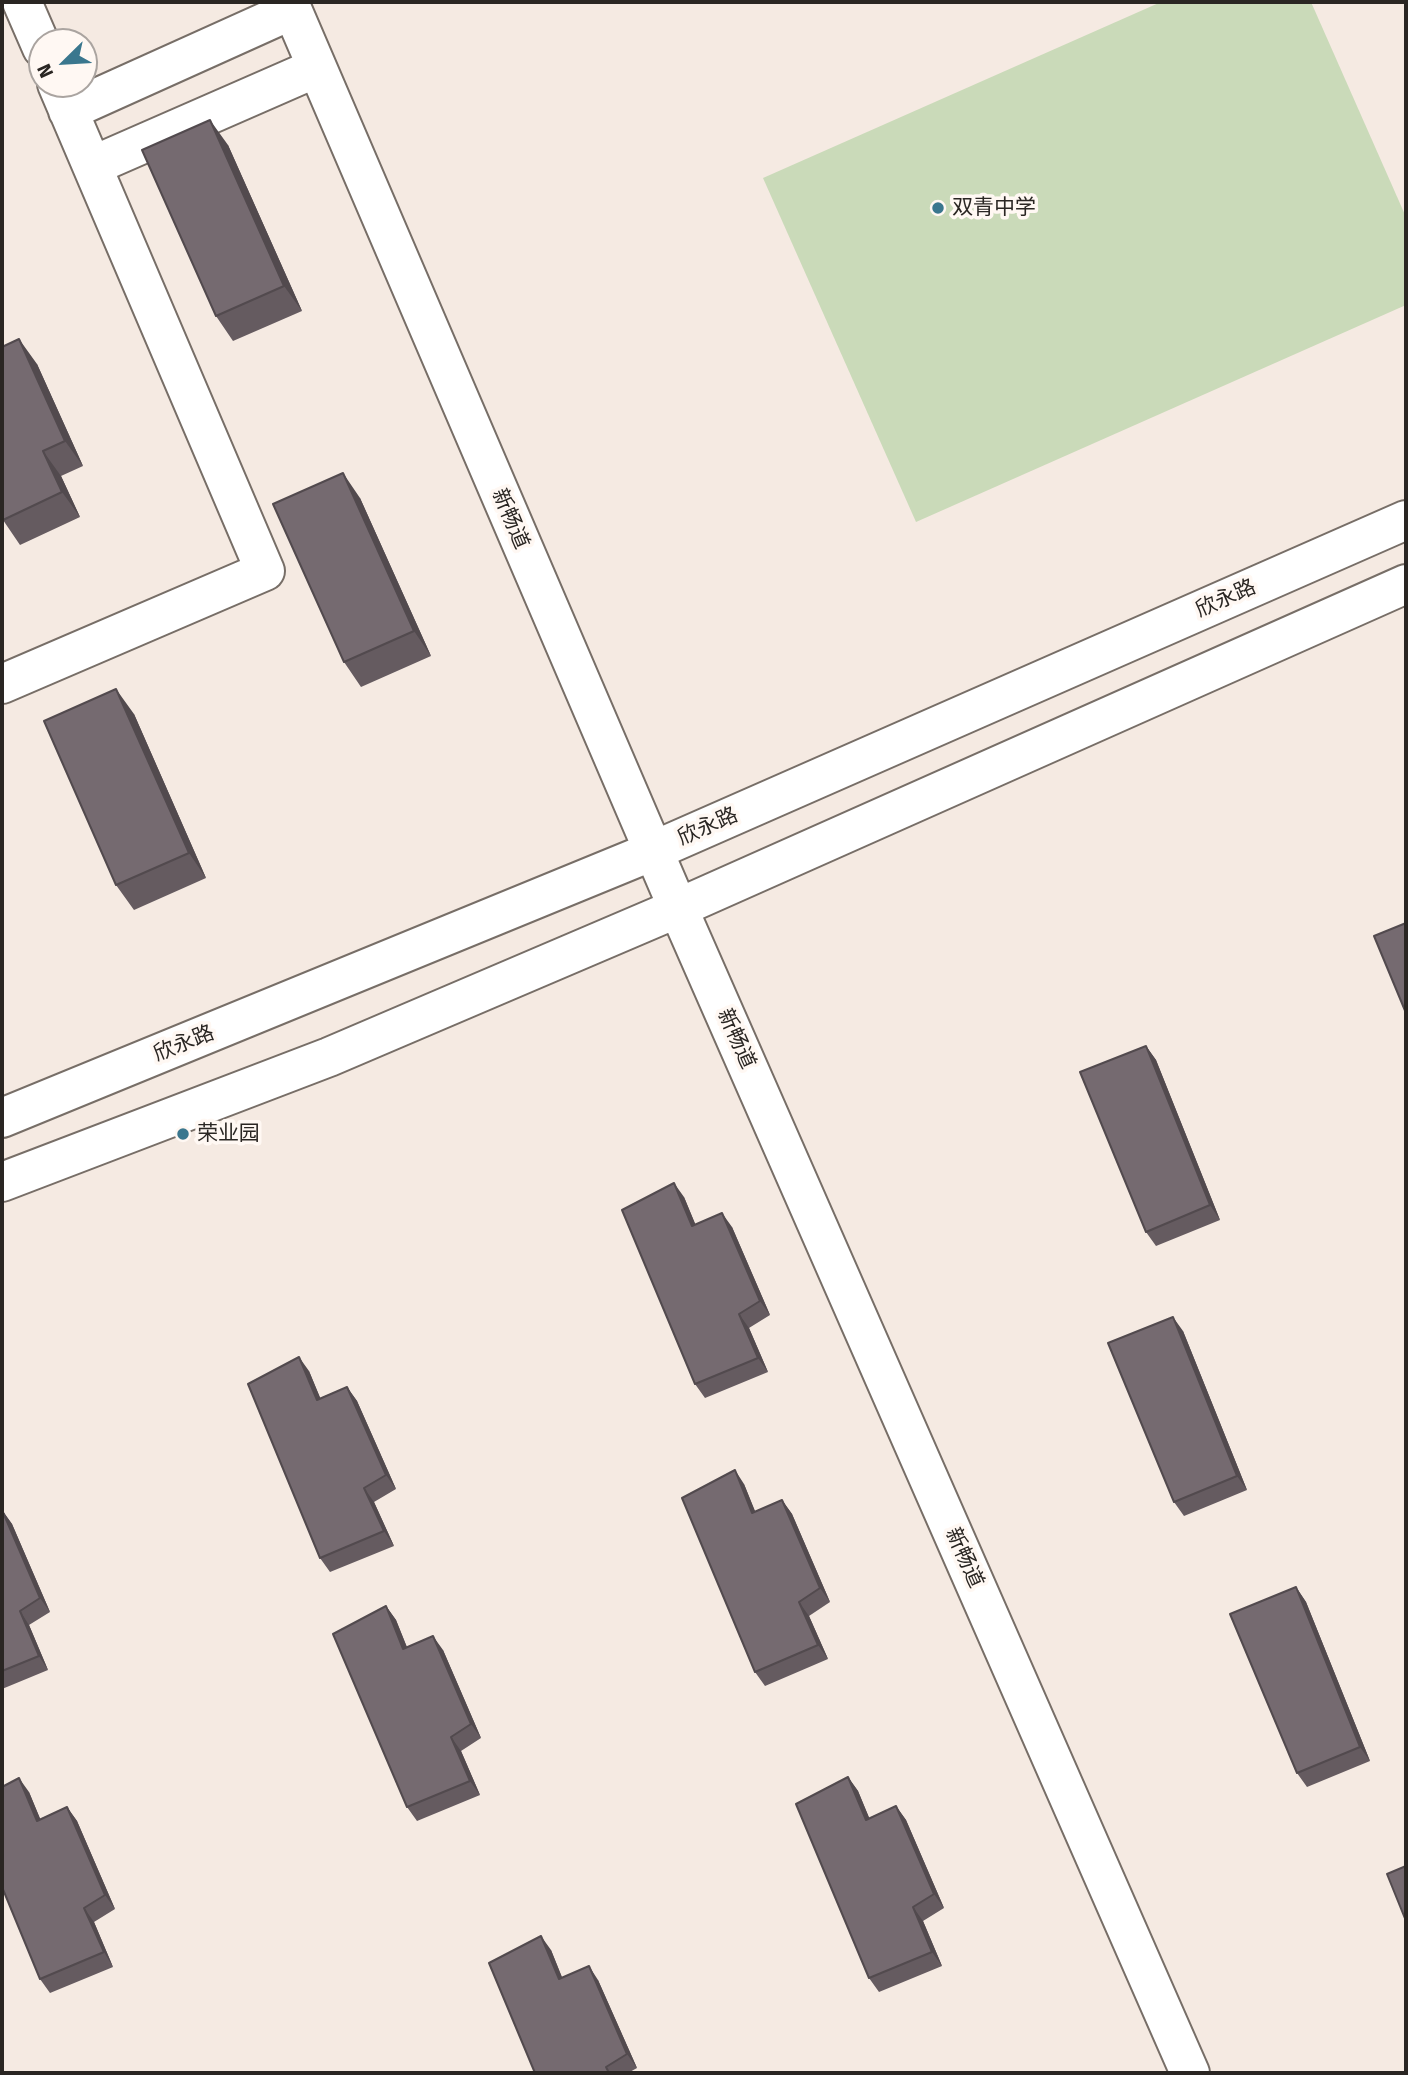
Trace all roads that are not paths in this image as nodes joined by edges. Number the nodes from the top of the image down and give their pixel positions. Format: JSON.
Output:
{"nodes":[{"id":1,"x":22,"y":2,"type":"edge"},
{"id":2,"x":290,"y":6,"type":"edge"},
{"id":3,"x":33,"y":28,"type":"edge"},
{"id":4,"x":316,"y":68,"type":"junction"},
{"id":5,"x":98,"y":83,"type":"edge"},
{"id":6,"x":63,"y":98,"type":"edge"},
{"id":7,"x":92,"y":166,"type":"junction"},
{"id":8,"x":1406,"y":520,"type":"edge"},
{"id":9,"x":1406,"y":584,"type":"edge"},
{"id":10,"x":2,"y":684,"type":"edge"},
{"id":11,"x":653,"y":851,"type":"junction"},
{"id":12,"x":678,"y":908,"type":"junction"},
{"id":13,"x":2,"y":1118,"type":"edge"},
{"id":14,"x":2,"y":1182,"type":"edge"},
{"id":15,"x":1190,"y":2073,"type":"edge"}],
"edges":[{"from":1,"to":3,"type":"street"},
{"from":2,"to":4,"type":"street","name":"新畅道"},
{"from":2,"to":5,"type":"street"},
{"from":4,"to":7,"type":"street"},
{"from":4,"to":11,"type":"street","name":"新畅道"},
{"from":6,"to":7,"type":"street"},
{"from":7,"to":10,"type":"street"},
{"from":8,"to":11,"type":"street","name":"欣永路"},
{"from":9,"to":12,"type":"street"},
{"from":11,"to":12,"type":"street","name":"新畅道"},
{"from":11,"to":13,"type":"street","name":"欣永路"},
{"from":12,"to":14,"type":"street"},
{"from":12,"to":15,"type":"street","name":"新畅道"}]}
